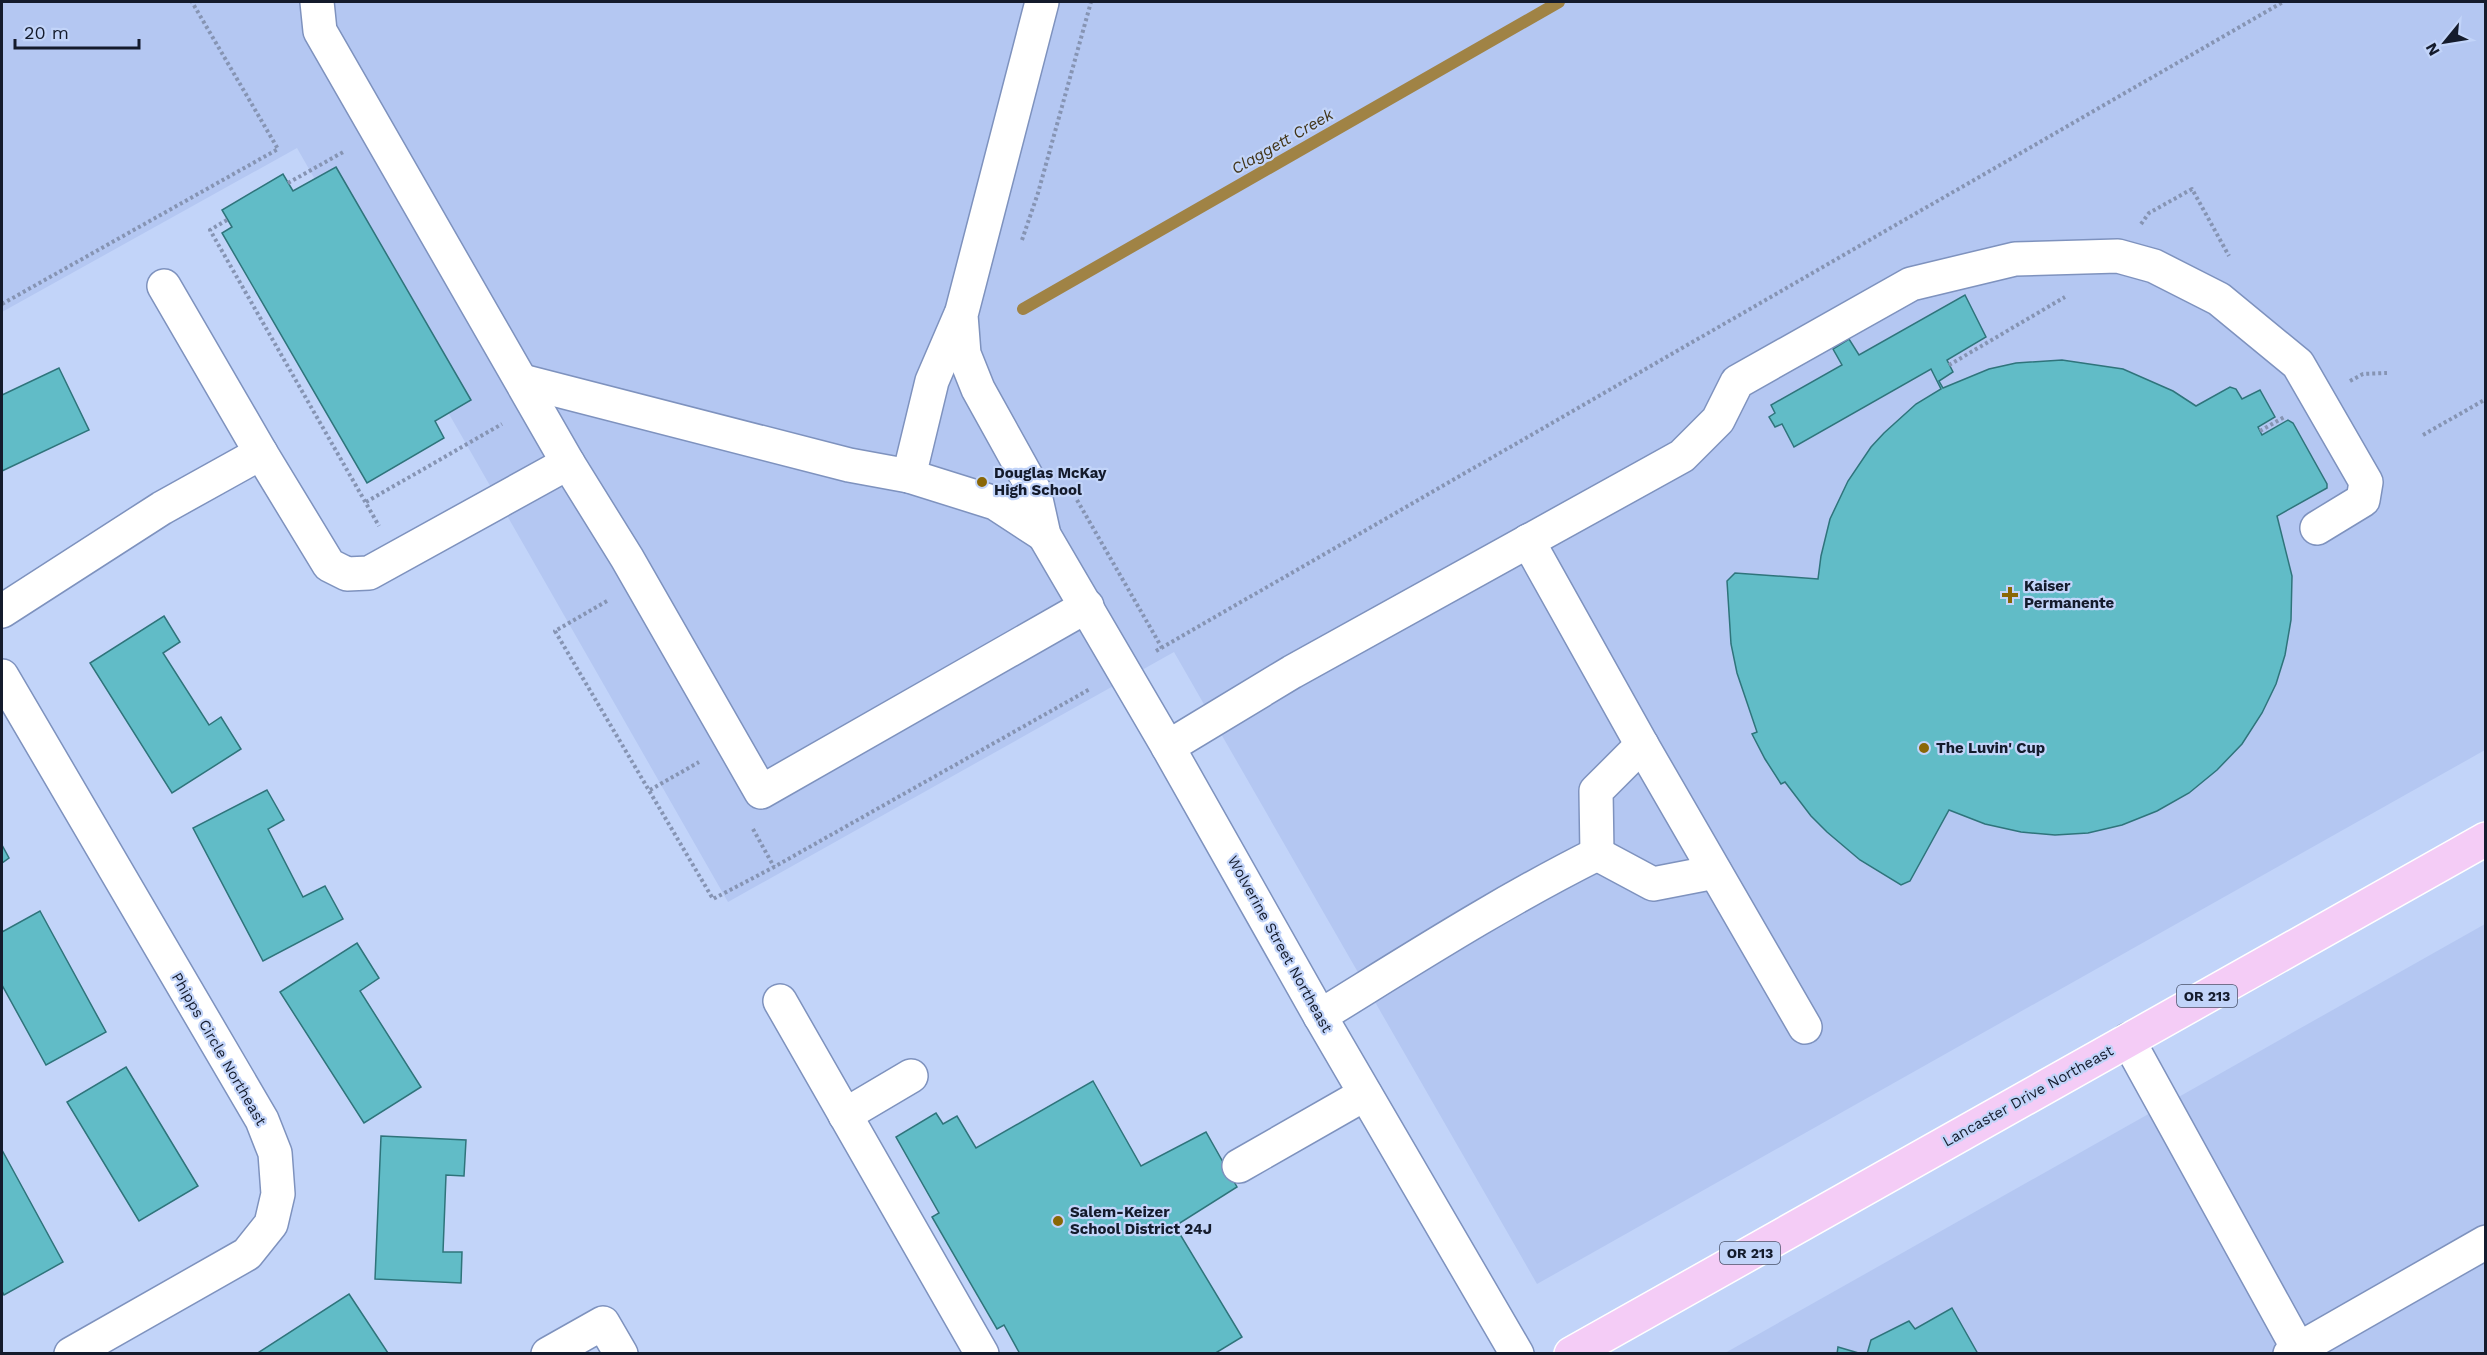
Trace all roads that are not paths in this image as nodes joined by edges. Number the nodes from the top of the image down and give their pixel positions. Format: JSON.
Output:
{"nodes":[{"id":1,"x":317,"y":2,"type":"edge"},
{"id":2,"x":1042,"y":2,"type":"edge"},
{"id":3,"x":164,"y":286,"type":"dead end"},
{"id":4,"x":960,"y":315,"type":"junction"},
{"id":5,"x":522,"y":381,"type":"junction"},
{"id":6,"x":261,"y":453,"type":"junction"},
{"id":7,"x":568,"y":463,"type":"junction"},
{"id":8,"x":909,"y":476,"type":"junction"},
{"id":9,"x":2317,"y":528,"type":"dead end"},
{"id":10,"x":1044,"y":535,"type":"junction"},
{"id":11,"x":1528,"y":540,"type":"junction"},
{"id":12,"x":1087,"y":606,"type":"junction"},
{"id":13,"x":2,"y":610,"type":"edge"},
{"id":14,"x":2,"y":676,"type":"edge"},
{"id":15,"x":1642,"y":745,"type":"junction"},
{"id":16,"x":1168,"y":747,"type":"junction"},
{"id":17,"x":2486,"y":839,"type":"edge"},
{"id":18,"x":1597,"y":854,"type":"junction"},
{"id":19,"x":1715,"y":872,"type":"junction"},
{"id":20,"x":780,"y":1001,"type":"dead end"},
{"id":21,"x":1320,"y":1016,"type":"junction"},
{"id":22,"x":1805,"y":1028,"type":"dead end"},
{"id":23,"x":2128,"y":1040,"type":"junction"},
{"id":24,"x":911,"y":1076,"type":"dead end"},
{"id":25,"x":1365,"y":1094,"type":"junction"},
{"id":26,"x":845,"y":1115,"type":"junction"},
{"id":27,"x":1239,"y":1166,"type":"dead end"},
{"id":28,"x":2486,"y":1242,"type":"edge"},
{"id":29,"x":2296,"y":1352,"type":"edge"},
{"id":30,"x":71,"y":1353,"type":"edge"},
{"id":31,"x":548,"y":1353,"type":"edge"},
{"id":32,"x":621,"y":1353,"type":"edge"},
{"id":33,"x":982,"y":1353,"type":"edge"},
{"id":34,"x":1517,"y":1353,"type":"edge"},
{"id":35,"x":1571,"y":1353,"type":"edge"}],
"edges":[{"from":1,"to":5,"type":"street"},
{"from":2,"to":4,"type":"street"},
{"from":3,"to":6,"type":"street"},
{"from":4,"to":8,"type":"street"},
{"from":4,"to":10,"type":"street"},
{"from":5,"to":7,"type":"street"},
{"from":5,"to":8,"type":"street"},
{"from":6,"to":7,"type":"street"},
{"from":6,"to":13,"type":"street"},
{"from":7,"to":12,"type":"street"},
{"from":8,"to":10,"type":"street"},
{"from":9,"to":11,"type":"street"},
{"from":10,"to":12,"type":"street","name":"Wolverine Street Northeast"},
{"from":11,"to":15,"type":"street"},
{"from":11,"to":16,"type":"street"},
{"from":12,"to":16,"type":"street","name":"Wolverine Street Northeast"},
{"from":14,"to":30,"type":"street","name":"Phipps Circle Northeast"},
{"from":15,"to":18,"type":"street"},
{"from":15,"to":19,"type":"street"},
{"from":16,"to":21,"type":"street","name":"Wolverine Street Northeast"},
{"from":17,"to":23,"type":"main road","name":"Lancaster Drive Northeast","number":"OR 213"},
{"from":18,"to":19,"type":"street"},
{"from":18,"to":21,"type":"street"},
{"from":19,"to":22,"type":"street"},
{"from":20,"to":26,"type":"street"},
{"from":21,"to":25,"type":"street","name":"Wolverine Street Northeast"},
{"from":23,"to":29,"type":"street"},
{"from":23,"to":35,"type":"main road","name":"Lancaster Drive Northeast","number":"OR 213"},
{"from":24,"to":26,"type":"street"},
{"from":25,"to":27,"type":"street"},
{"from":25,"to":34,"type":"street","name":"Wolverine Street Northeast"},
{"from":26,"to":33,"type":"street"},
{"from":28,"to":29,"type":"street"},
{"from":31,"to":32,"type":"street"}]}
